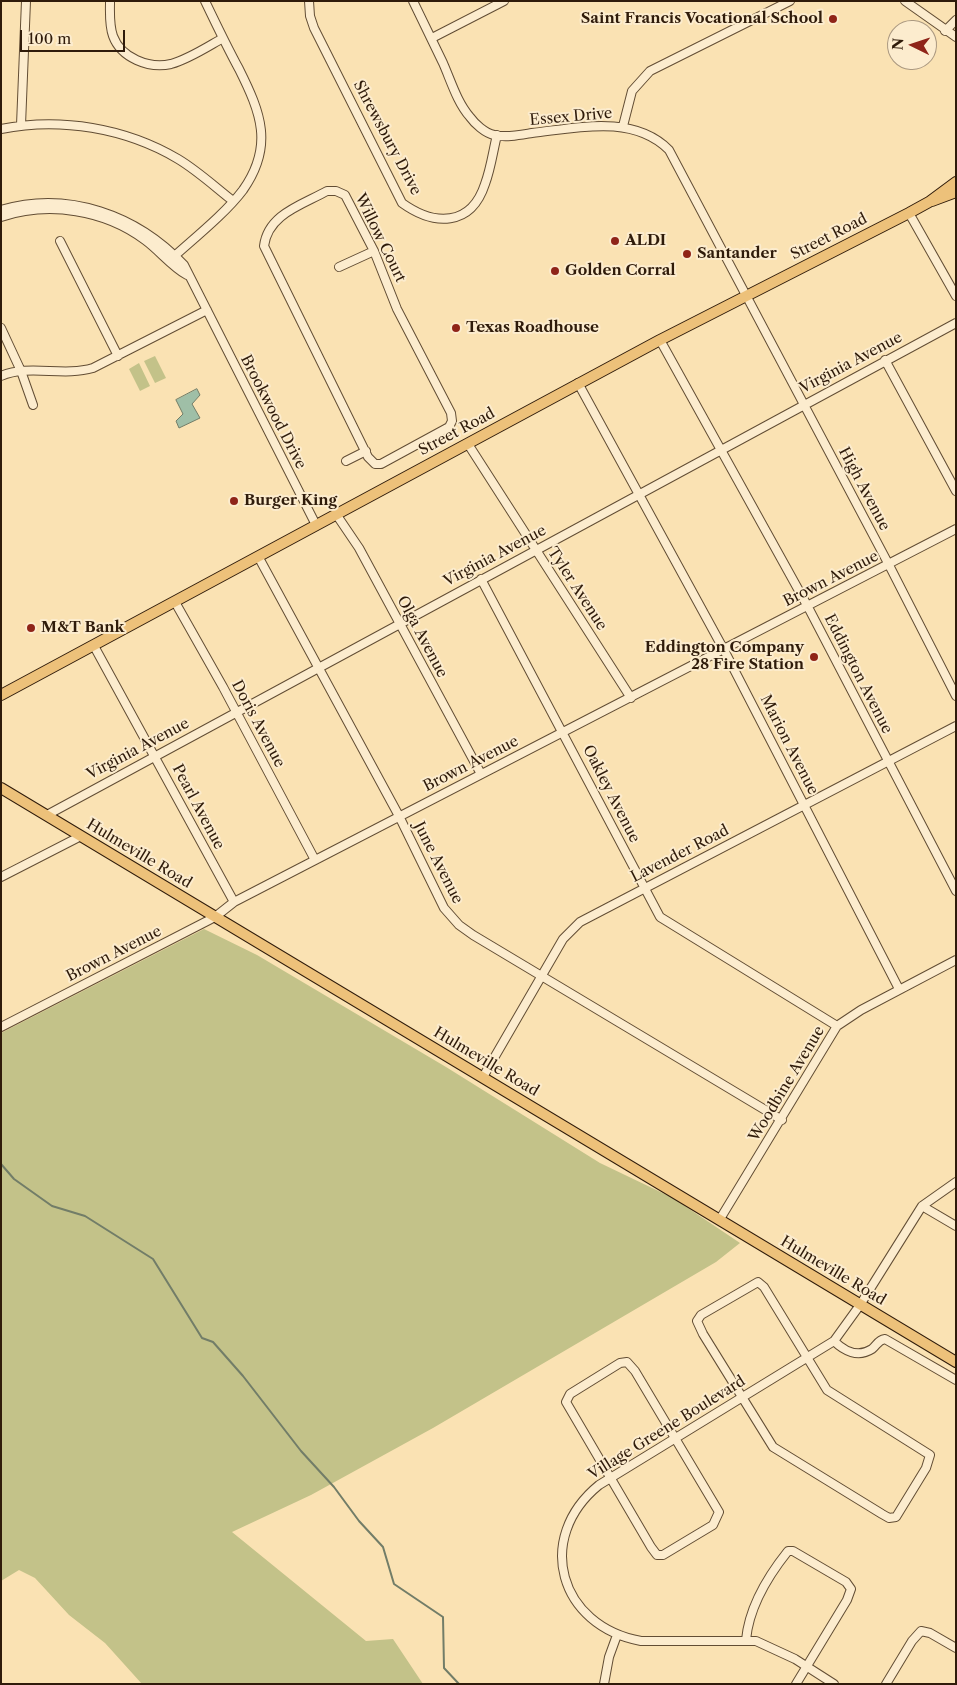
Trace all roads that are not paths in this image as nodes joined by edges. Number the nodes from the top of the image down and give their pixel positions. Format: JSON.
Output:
{"nodes":[{"id":1,"x":26,"y":1,"type":"edge"},
{"id":2,"x":110,"y":1,"type":"edge"},
{"id":3,"x":205,"y":1,"type":"edge"},
{"id":4,"x":309,"y":1,"type":"edge"},
{"id":5,"x":412,"y":1,"type":"edge"},
{"id":6,"x":504,"y":1,"type":"edge"},
{"id":7,"x":790,"y":1,"type":"edge"},
{"id":8,"x":905,"y":1,"type":"edge"},
{"id":9,"x":956,"y":20,"type":"edge"},
{"id":10,"x":945,"y":31,"type":"junction"},
{"id":11,"x":956,"y":37,"type":"edge"},
{"id":12,"x":223,"y":38,"type":"junction"},
{"id":13,"x":432,"y":38,"type":"junction"},
{"id":14,"x":21,"y":125,"type":"junction"},
{"id":15,"x":623,"y":126,"type":"junction"},
{"id":16,"x":1,"y":129,"type":"edge"},
{"id":17,"x":497,"y":135,"type":"junction"},
{"id":18,"x":956,"y":182,"type":"edge"},
{"id":19,"x":956,"y":192,"type":"edge"},
{"id":20,"x":233,"y":201,"type":"junction"},
{"id":21,"x":929,"y":202,"type":"junction"},
{"id":22,"x":1,"y":210,"type":"edge"},
{"id":23,"x":909,"y":212,"type":"junction"},
{"id":24,"x":1,"y":217,"type":"edge"},
{"id":25,"x":60,"y":242,"type":"dead end"},
{"id":26,"x":374,"y":251,"type":"junction"},
{"id":27,"x":172,"y":259,"type":"junction"},
{"id":28,"x":339,"y":267,"type":"dead end"},
{"id":29,"x":745,"y":296,"type":"junction"},
{"id":30,"x":956,"y":296,"type":"edge"},
{"id":31,"x":207,"y":310,"type":"junction"},
{"id":32,"x":956,"y":323,"type":"edge"},
{"id":33,"x":2,"y":329,"type":"edge"},
{"id":34,"x":660,"y":340,"type":"junction"},
{"id":35,"x":118,"y":356,"type":"junction"},
{"id":36,"x":886,"y":360,"type":"junction"},
{"id":37,"x":21,"y":371,"type":"junction"},
{"id":38,"x":1,"y":376,"type":"edge"},
{"id":39,"x":578,"y":383,"type":"junction"},
{"id":40,"x":33,"y":404,"type":"dead end"},
{"id":41,"x":803,"y":404,"type":"junction"},
{"id":42,"x":468,"y":444,"type":"junction"},
{"id":43,"x":719,"y":450,"type":"junction"},
{"id":44,"x":366,"y":451,"type":"junction"},
{"id":45,"x":346,"y":461,"type":"dead end"},
{"id":46,"x":956,"y":491,"type":"edge"},
{"id":47,"x":640,"y":493,"type":"junction"},
{"id":48,"x":336,"y":514,"type":"junction"},
{"id":49,"x":316,"y":525,"type":"junction"},
{"id":50,"x":956,"y":529,"type":"edge"},
{"id":51,"x":535,"y":550,"type":"junction"},
{"id":52,"x":258,"y":558,"type":"junction"},
{"id":53,"x":889,"y":565,"type":"junction"},
{"id":54,"x":481,"y":579,"type":"junction"},
{"id":55,"x":174,"y":602,"type":"junction"},
{"id":56,"x":808,"y":606,"type":"junction"},
{"id":57,"x":399,"y":624,"type":"junction"},
{"id":58,"x":94,"y":646,"type":"junction"},
{"id":59,"x":724,"y":650,"type":"junction"},
{"id":60,"x":317,"y":668,"type":"junction"},
{"id":61,"x":1,"y":695,"type":"edge"},
{"id":62,"x":956,"y":696,"type":"edge"},
{"id":63,"x":631,"y":698,"type":"junction"},
{"id":64,"x":236,"y":712,"type":"junction"},
{"id":65,"x":956,"y":726,"type":"edge"},
{"id":66,"x":564,"y":732,"type":"junction"},
{"id":67,"x":155,"y":757,"type":"junction"},
{"id":68,"x":887,"y":761,"type":"junction"},
{"id":69,"x":481,"y":774,"type":"junction"},
{"id":70,"x":1,"y":788,"type":"edge"},
{"id":71,"x":804,"y":805,"type":"junction"},
{"id":72,"x":47,"y":816,"type":"junction"},
{"id":73,"x":399,"y":816,"type":"junction"},
{"id":74,"x":81,"y":836,"type":"junction"},
{"id":75,"x":315,"y":860,"type":"junction"},
{"id":76,"x":1,"y":877,"type":"edge"},
{"id":77,"x":644,"y":888,"type":"junction"},
{"id":78,"x":956,"y":891,"type":"edge"},
{"id":79,"x":234,"y":902,"type":"junction"},
{"id":80,"x":215,"y":917,"type":"junction"},
{"id":81,"x":956,"y":960,"type":"edge"},
{"id":82,"x":541,"y":975,"type":"junction"},
{"id":83,"x":899,"y":989,"type":"junction"},
{"id":84,"x":837,"y":1026,"type":"junction"},
{"id":85,"x":1,"y":1027,"type":"edge"},
{"id":86,"x":483,"y":1077,"type":"junction"},
{"id":87,"x":782,"y":1120,"type":"junction"},
{"id":88,"x":956,"y":1182,"type":"edge"},
{"id":89,"x":922,"y":1206,"type":"junction"},
{"id":90,"x":720,"y":1219,"type":"junction"},
{"id":91,"x":956,"y":1226,"type":"edge"},
{"id":92,"x":860,"y":1305,"type":"junction"},
{"id":93,"x":834,"y":1341,"type":"junction"},
{"id":94,"x":807,"y":1359,"type":"junction"},
{"id":95,"x":956,"y":1362,"type":"edge"},
{"id":96,"x":956,"y":1380,"type":"edge"},
{"id":97,"x":742,"y":1398,"type":"junction"},
{"id":98,"x":676,"y":1438,"type":"junction"},
{"id":99,"x":610,"y":1478,"type":"junction"},
{"id":100,"x":617,"y":1635,"type":"junction"},
{"id":101,"x":746,"y":1640,"type":"junction"},
{"id":102,"x":956,"y":1648,"type":"edge"},
{"id":103,"x":807,"y":1667,"type":"junction"},
{"id":104,"x":604,"y":1684,"type":"edge"},
{"id":105,"x":796,"y":1684,"type":"edge"},
{"id":106,"x":834,"y":1684,"type":"edge"},
{"id":107,"x":886,"y":1684,"type":"edge"}],
"edges":[{"from":1,"to":14,"type":"street"},
{"from":2,"to":12,"type":"street"},
{"from":3,"to":12,"type":"street"},
{"from":4,"to":17,"type":"street","name":"Shrewsbury Drive"},
{"from":5,"to":13,"type":"street"},
{"from":6,"to":13,"type":"street"},
{"from":7,"to":15,"type":"street"},
{"from":8,"to":10,"type":"street"},
{"from":9,"to":10,"type":"street"},
{"from":10,"to":11,"type":"street"},
{"from":12,"to":20,"type":"street"},
{"from":13,"to":17,"type":"street"},
{"from":14,"to":16,"type":"street"},
{"from":14,"to":20,"type":"street"},
{"from":15,"to":17,"type":"street","name":"Essex Drive"},
{"from":15,"to":29,"type":"street","name":"Essex Drive"},
{"from":18,"to":21,"type":"main road","name":"Street Road"},
{"from":19,"to":21,"type":"main road","name":"Street Road"},
{"from":20,"to":27,"type":"street"},
{"from":21,"to":23,"type":"main road","name":"Street Road"},
{"from":22,"to":27,"type":"street","name":"Brookwood Drive"},
{"from":23,"to":29,"type":"main road","name":"Street Road"},
{"from":23,"to":30,"type":"street"},
{"from":24,"to":27,"type":"street","name":"Brookwood Drive"},
{"from":25,"to":35,"type":"street"},
{"from":26,"to":28,"type":"street"},
{"from":26,"to":44,"type":"street","name":"Willow Court"},
{"from":26,"to":44,"type":"street","name":"Willow Court"},
{"from":27,"to":31,"type":"street","name":"Brookwood Drive"},
{"from":29,"to":34,"type":"main road","name":"Street Road"},
{"from":29,"to":41,"type":"street","name":"High Avenue"},
{"from":31,"to":35,"type":"street"},
{"from":31,"to":49,"type":"street","name":"Brookwood Drive"},
{"from":32,"to":36,"type":"street","name":"Virginia Avenue"},
{"from":33,"to":37,"type":"street"},
{"from":34,"to":39,"type":"main road","name":"Street Road"},
{"from":34,"to":43,"type":"street","name":"Eddington Avenue"},
{"from":35,"to":37,"type":"street"},
{"from":36,"to":41,"type":"street","name":"Virginia Avenue"},
{"from":36,"to":46,"type":"street"},
{"from":37,"to":38,"type":"street"},
{"from":37,"to":40,"type":"street"},
{"from":39,"to":42,"type":"main road","name":"Street Road"},
{"from":39,"to":47,"type":"street","name":"Marion Avenue"},
{"from":41,"to":43,"type":"street","name":"Virginia Avenue"},
{"from":41,"to":53,"type":"street","name":"High Avenue"},
{"from":42,"to":48,"type":"main road","name":"Street Road"},
{"from":42,"to":51,"type":"street","name":"Tyler Avenue"},
{"from":43,"to":47,"type":"street","name":"Virginia Avenue"},
{"from":43,"to":56,"type":"street","name":"Eddington Avenue"},
{"from":44,"to":45,"type":"street"},
{"from":47,"to":51,"type":"street","name":"Virginia Avenue"},
{"from":47,"to":59,"type":"street","name":"Marion Avenue"},
{"from":48,"to":49,"type":"main road","name":"Street Road"},
{"from":48,"to":57,"type":"street","name":"Olga Avenue"},
{"from":49,"to":52,"type":"main road","name":"Street Road"},
{"from":50,"to":53,"type":"street","name":"Brown Avenue"},
{"from":51,"to":54,"type":"street","name":"Virginia Avenue"},
{"from":51,"to":63,"type":"street","name":"Tyler Avenue"},
{"from":52,"to":55,"type":"main road","name":"Street Road"},
{"from":52,"to":60,"type":"street","name":"June Avenue"},
{"from":53,"to":56,"type":"street","name":"Brown Avenue"},
{"from":53,"to":62,"type":"street","name":"High Avenue"},
{"from":54,"to":57,"type":"street","name":"Virginia Avenue"},
{"from":54,"to":66,"type":"street","name":"Oakley Avenue"},
{"from":55,"to":58,"type":"main road","name":"Street Road"},
{"from":55,"to":64,"type":"street","name":"Doris Avenue"},
{"from":56,"to":59,"type":"street","name":"Brown Avenue"},
{"from":56,"to":68,"type":"street","name":"Eddington Avenue"},
{"from":57,"to":60,"type":"street","name":"Virginia Avenue"},
{"from":57,"to":69,"type":"street","name":"Olga Avenue"},
{"from":58,"to":61,"type":"main road","name":"Street Road"},
{"from":58,"to":67,"type":"street","name":"Pearl Avenue"},
{"from":59,"to":63,"type":"street","name":"Brown Avenue"},
{"from":59,"to":71,"type":"street","name":"Marion Avenue"},
{"from":60,"to":64,"type":"street","name":"Virginia Avenue"},
{"from":60,"to":73,"type":"street","name":"June Avenue"},
{"from":63,"to":66,"type":"street","name":"Brown Avenue"},
{"from":64,"to":67,"type":"street","name":"Virginia Avenue"},
{"from":64,"to":75,"type":"street","name":"Doris Avenue"},
{"from":65,"to":68,"type":"street","name":"Lavender Road"},
{"from":66,"to":69,"type":"street","name":"Brown Avenue"},
{"from":66,"to":77,"type":"street","name":"Oakley Avenue"},
{"from":67,"to":72,"type":"street","name":"Virginia Avenue"},
{"from":67,"to":79,"type":"street","name":"Pearl Avenue"},
{"from":68,"to":71,"type":"street","name":"Lavender Road"},
{"from":68,"to":78,"type":"street","name":"Eddington Avenue"},
{"from":69,"to":73,"type":"street","name":"Brown Avenue"},
{"from":70,"to":72,"type":"main road","name":"Hulmeville Road"},
{"from":71,"to":77,"type":"street","name":"Lavender Road"},
{"from":71,"to":83,"type":"street","name":"Marion Avenue"},
{"from":72,"to":74,"type":"main road","name":"Hulmeville Road"},
{"from":73,"to":75,"type":"street","name":"Brown Avenue"},
{"from":73,"to":82,"type":"street","name":"June Avenue"},
{"from":74,"to":76,"type":"street"},
{"from":74,"to":80,"type":"main road","name":"Hulmeville Road"},
{"from":75,"to":79,"type":"street","name":"Brown Avenue"},
{"from":77,"to":82,"type":"street","name":"Lavender Road"},
{"from":77,"to":84,"type":"street","name":"Oakley Avenue"},
{"from":79,"to":80,"type":"street","name":"Brown Avenue"},
{"from":80,"to":85,"type":"street","name":"Brown Avenue"},
{"from":80,"to":86,"type":"main road","name":"Hulmeville Road"},
{"from":81,"to":83,"type":"street","name":"Woodbine Avenue"},
{"from":82,"to":86,"type":"street","name":"Lavender Road"},
{"from":82,"to":87,"type":"street","name":"June Avenue"},
{"from":83,"to":84,"type":"street","name":"Woodbine Avenue"},
{"from":84,"to":87,"type":"street","name":"Woodbine Avenue"},
{"from":86,"to":90,"type":"main road","name":"Hulmeville Road"},
{"from":87,"to":90,"type":"street","name":"Woodbine Avenue"},
{"from":88,"to":89,"type":"street"},
{"from":89,"to":91,"type":"street"},
{"from":89,"to":92,"type":"street","name":"Village Greene Boulevard"},
{"from":90,"to":92,"type":"main road","name":"Hulmeville Road"},
{"from":92,"to":93,"type":"street","name":"Village Greene Boulevard"},
{"from":92,"to":95,"type":"main road","name":"Hulmeville Road"},
{"from":93,"to":94,"type":"street","name":"Village Greene Boulevard"},
{"from":93,"to":96,"type":"street"},
{"from":94,"to":97,"type":"street","name":"Village Greene Boulevard"},
{"from":94,"to":97,"type":"street"},
{"from":94,"to":97,"type":"street"},
{"from":97,"to":98,"type":"street","name":"Village Greene Boulevard"},
{"from":98,"to":99,"type":"street","name":"Village Greene Boulevard"},
{"from":98,"to":99,"type":"street"},
{"from":98,"to":99,"type":"street"},
{"from":99,"to":100,"type":"street","name":"Village Greene Boulevard"},
{"from":100,"to":101,"type":"street","name":"Village Greene Boulevard"},
{"from":100,"to":104,"type":"street"},
{"from":101,"to":103,"type":"street","name":"Village Greene Boulevard"},
{"from":101,"to":103,"type":"street"},
{"from":102,"to":107,"type":"street"},
{"from":103,"to":105,"type":"street"},
{"from":103,"to":106,"type":"street","name":"Village Greene Boulevard"}]}
